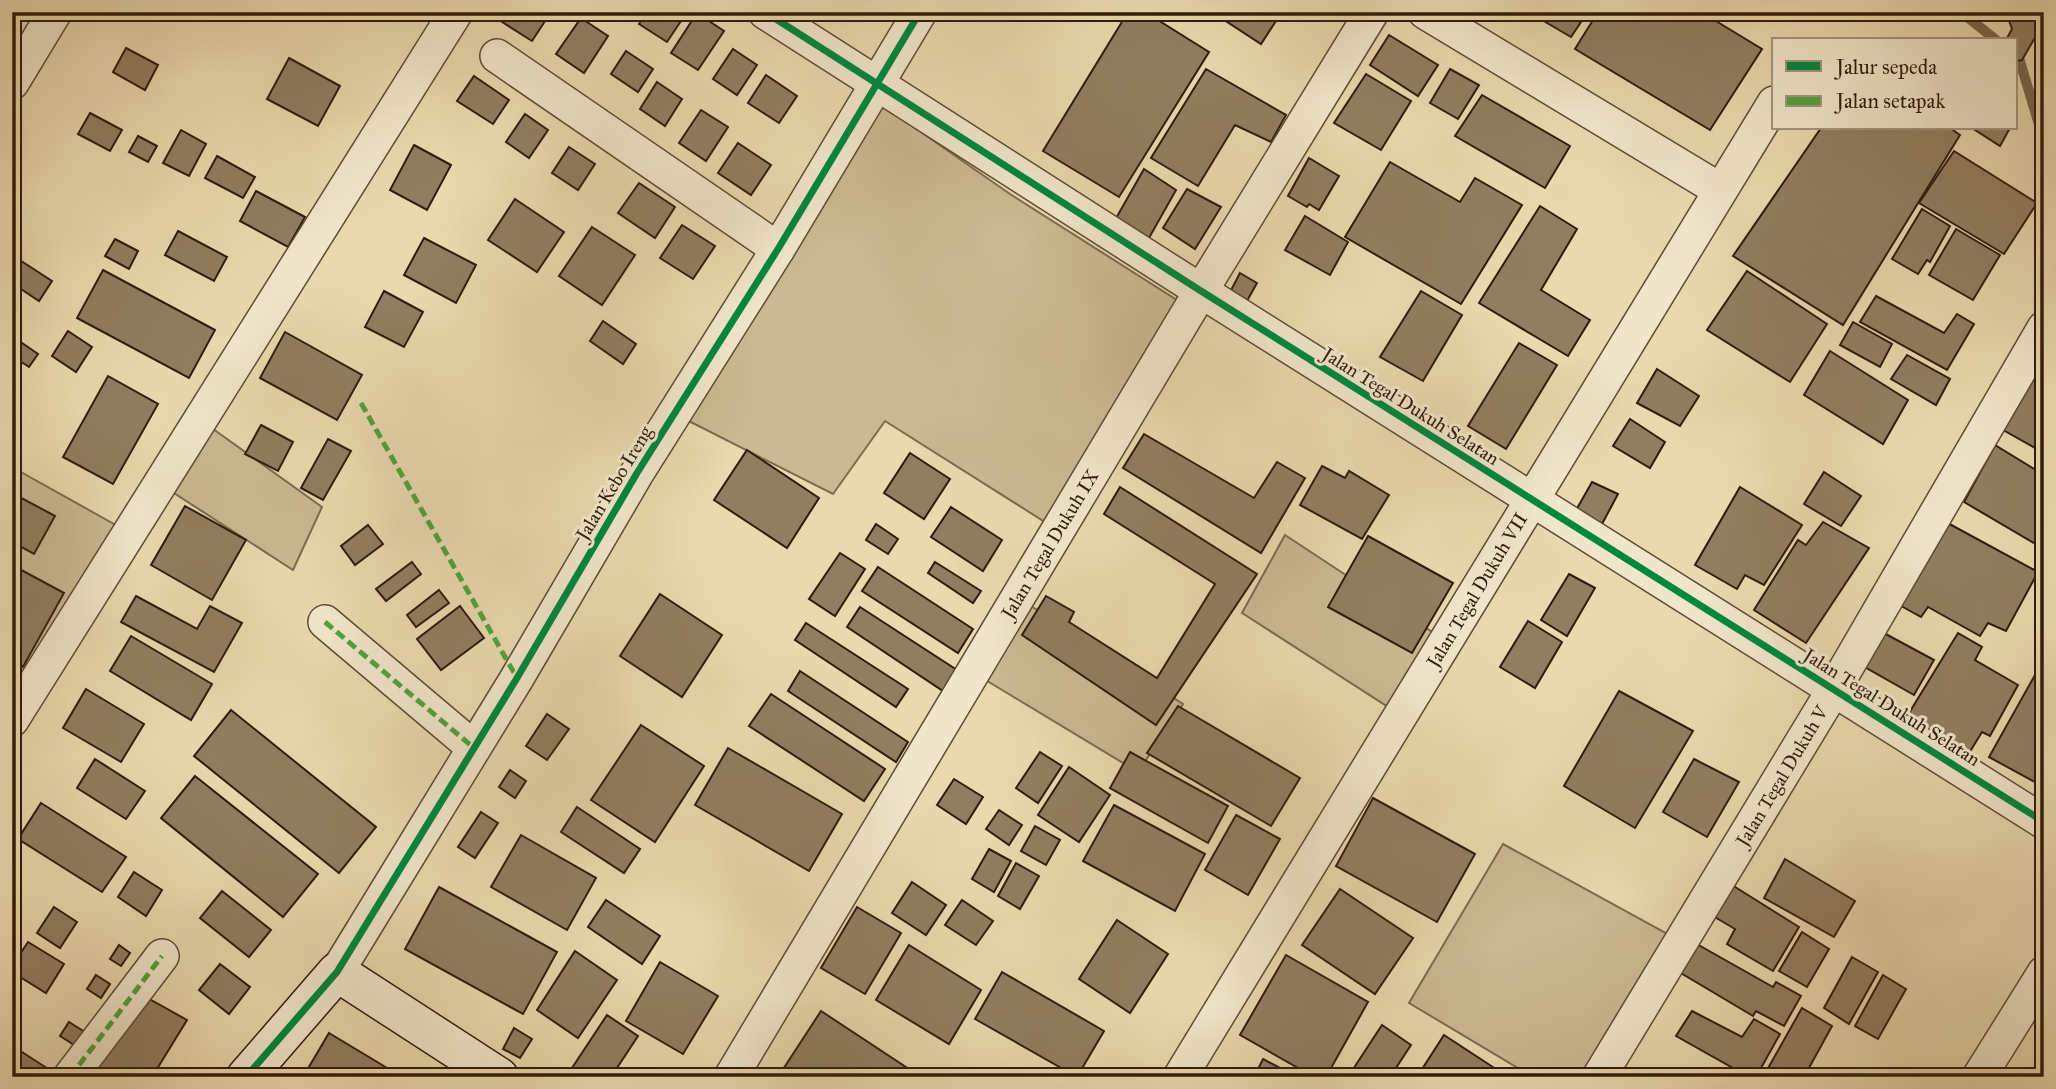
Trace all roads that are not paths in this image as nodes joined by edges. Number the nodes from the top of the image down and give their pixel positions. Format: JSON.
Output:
{"nodes":[{"id":1,"x":55,"y":12,"type":"edge"},
{"id":2,"x":456,"y":12,"type":"edge"},
{"id":3,"x":765,"y":12,"type":"edge"},
{"id":4,"x":920,"y":12,"type":"edge"},
{"id":5,"x":1372,"y":12,"type":"edge"},
{"id":6,"x":1425,"y":12,"type":"edge"},
{"id":7,"x":496,"y":56,"type":"dead end"},
{"id":8,"x":12,"y":83,"type":"edge"},
{"id":9,"x":876,"y":85,"type":"junction"},
{"id":10,"x":1772,"y":106,"type":"edge"},
{"id":11,"x":1720,"y":190,"type":"junction"},
{"id":12,"x":778,"y":249,"type":"junction"},
{"id":13,"x":1201,"y":291,"type":"junction"},
{"id":14,"x":2044,"y":328,"type":"edge"},
{"id":15,"x":1532,"y":501,"type":"junction"},
{"id":16,"x":325,"y":622,"type":"dead end"},
{"id":17,"x":1834,"y":689,"type":"junction"},
{"id":18,"x":12,"y":720,"type":"edge"},
{"id":19,"x":474,"y":748,"type":"junction"},
{"id":20,"x":2044,"y":822,"type":"edge"},
{"id":21,"x":162,"y":956,"type":"dead end"},
{"id":22,"x":337,"y":972,"type":"junction"},
{"id":23,"x":2044,"y":973,"type":"edge"},
{"id":24,"x":70,"y":1077,"type":"edge"},
{"id":25,"x":246,"y":1077,"type":"edge"},
{"id":26,"x":499,"y":1077,"type":"edge"},
{"id":27,"x":731,"y":1077,"type":"edge"},
{"id":28,"x":1180,"y":1077,"type":"edge"},
{"id":29,"x":1599,"y":1077,"type":"edge"},
{"id":30,"x":1979,"y":1077,"type":"edge"}],
"edges":[{"from":1,"to":8,"type":"street"},
{"from":2,"to":18,"type":"street"},
{"from":3,"to":9,"type":"street","name":"Jalan Tegal Dukuh Selatan"},
{"from":4,"to":9,"type":"street","name":"Jalan Kebo Ireng"},
{"from":5,"to":13,"type":"street","name":"Jalan Tegal Dukuh IX"},
{"from":6,"to":11,"type":"street"},
{"from":7,"to":12,"type":"street"},
{"from":9,"to":12,"type":"street","name":"Jalan Kebo Ireng"},
{"from":9,"to":13,"type":"street","name":"Jalan Tegal Dukuh Selatan"},
{"from":10,"to":11,"type":"street","name":"Jalan Tegal Dukuh VII"},
{"from":11,"to":15,"type":"street","name":"Jalan Tegal Dukuh VII"},
{"from":12,"to":19,"type":"street","name":"Jalan Kebo Ireng"},
{"from":13,"to":15,"type":"street","name":"Jalan Tegal Dukuh Selatan"},
{"from":13,"to":27,"type":"street","name":"Jalan Tegal Dukuh IX"},
{"from":14,"to":17,"type":"street","name":"Jalan Tegal Dukuh V"},
{"from":15,"to":17,"type":"street","name":"Jalan Tegal Dukuh Selatan"},
{"from":15,"to":28,"type":"street","name":"Jalan Tegal Dukuh VII"},
{"from":16,"to":19,"type":"street"},
{"from":17,"to":20,"type":"street","name":"Jalan Tegal Dukuh Selatan"},
{"from":17,"to":29,"type":"street","name":"Jalan Tegal Dukuh V"},
{"from":19,"to":22,"type":"street","name":"Jalan Kebo Ireng"},
{"from":21,"to":24,"type":"street"},
{"from":22,"to":25,"type":"street"},
{"from":22,"to":26,"type":"street"},
{"from":23,"to":30,"type":"street"}]}
